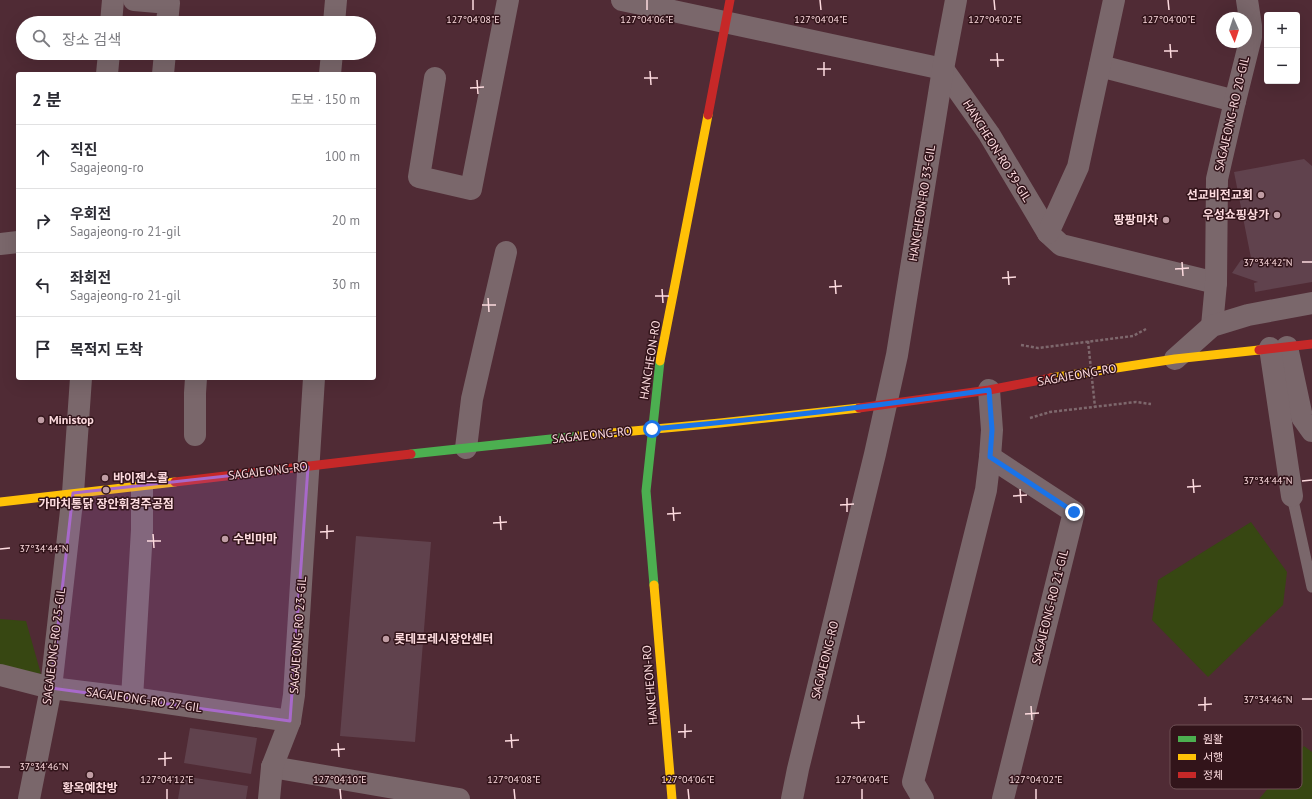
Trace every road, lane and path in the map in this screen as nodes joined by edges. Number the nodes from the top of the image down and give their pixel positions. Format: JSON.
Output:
{"nodes":[{"id":1,"x":113,"y":0,"type":"edge"},
{"id":2,"x":134,"y":0,"type":"edge"},
{"id":3,"x":336,"y":0,"type":"edge"},
{"id":4,"x":508,"y":0,"type":"edge"},
{"id":5,"x":622,"y":0,"type":"edge"},
{"id":6,"x":730,"y":0,"type":"edge"},
{"id":7,"x":956,"y":0,"type":"edge"},
{"id":8,"x":1114,"y":0,"type":"edge"},
{"id":9,"x":1245,"y":1,"type":"edge"},
{"id":10,"x":112,"y":16,"type":"edge"},
{"id":11,"x":168,"y":16,"type":"edge"},
{"id":12,"x":335,"y":16,"type":"edge"},
{"id":13,"x":725,"y":22,"type":"junction"},
{"id":14,"x":108,"y":60,"type":"edge"},
{"id":15,"x":164,"y":60,"type":"edge"},
{"id":16,"x":331,"y":60,"type":"edge"},
{"id":17,"x":1100,"y":66,"type":"junction"},
{"id":18,"x":943,"y":69,"type":"junction"},
{"id":19,"x":107,"y":72,"type":"edge"},
{"id":20,"x":163,"y":72,"type":"edge"},
{"id":21,"x":330,"y":72,"type":"edge"},
{"id":22,"x":435,"y":78,"type":"dead end"},
{"id":23,"x":1235,"y":101,"type":"junction"},
{"id":24,"x":1048,"y":233,"type":"junction"},
{"id":25,"x":16,"y":242,"type":"edge"},
{"id":26,"x":0,"y":244,"type":"edge"},
{"id":27,"x":506,"y":252,"type":"dead end"},
{"id":28,"x":1216,"y":283,"type":"junction"},
{"id":29,"x":1312,"y":303,"type":"edge"},
{"id":30,"x":1212,"y":326,"type":"junction"},
{"id":31,"x":1146,"y":329,"type":"dead end"},
{"id":32,"x":1088,"y":341,"type":"junction"},
{"id":33,"x":1312,"y":344,"type":"edge"},
{"id":34,"x":1021,"y":345,"type":"dead end"},
{"id":35,"x":1278,"y":347,"type":"junction"},
{"id":36,"x":1175,"y":359,"type":"junction"},
{"id":37,"x":81,"y":380,"type":"edge"},
{"id":38,"x":196,"y":380,"type":"edge"},
{"id":39,"x":314,"y":380,"type":"edge"},
{"id":40,"x":989,"y":390,"type":"junction"},
{"id":41,"x":1151,"y":404,"type":"dead end"},
{"id":42,"x":885,"y":405,"type":"junction"},
{"id":43,"x":1096,"y":407,"type":"junction"},
{"id":44,"x":1030,"y":418,"type":"dead end"},
{"id":45,"x":1309,"y":420,"type":"edge"},
{"id":46,"x":652,"y":429,"type":"junction"},
{"id":47,"x":195,"y":435,"type":"dead end"},
{"id":48,"x":466,"y":448,"type":"junction"},
{"id":49,"x":990,"y":457,"type":"junction"},
{"id":50,"x":308,"y":467,"type":"junction"},
{"id":51,"x":142,"y":485,"type":"junction"},
{"id":52,"x":73,"y":493,"type":"junction"},
{"id":53,"x":1292,"y":496,"type":"joint"},
{"id":54,"x":0,"y":502,"type":"edge"},
{"id":55,"x":1312,"y":587,"type":"edge"},
{"id":56,"x":0,"y":675,"type":"edge"},
{"id":57,"x":51,"y":688,"type":"junction"},
{"id":58,"x":132,"y":698,"type":"junction"},
{"id":59,"x":290,"y":721,"type":"junction"},
{"id":60,"x":272,"y":767,"type":"junction"},
{"id":61,"x":353,"y":790,"type":"edge"},
{"id":62,"x":29,"y":799,"type":"edge"},
{"id":63,"x":269,"y":799,"type":"edge"},
{"id":64,"x":456,"y":799,"type":"edge"},
{"id":65,"x":672,"y":799,"type":"edge"},
{"id":66,"x":792,"y":799,"type":"edge"},
{"id":67,"x":923,"y":799,"type":"edge"},
{"id":68,"x":1003,"y":799,"type":"edge"}],
"edges":[{"from":1,"to":10,"type":"street"},
{"from":2,"to":11,"type":"street"},
{"from":3,"to":12,"type":"street"},
{"from":4,"to":22,"type":"street"},
{"from":5,"to":13,"type":"street"},
{"from":6,"to":13,"type":"main road","name":"HANCHEON-RO"},
{"from":7,"to":18,"type":"street","name":"HANCHEON-RO 33-GIL"},
{"from":8,"to":17,"type":"street"},
{"from":9,"to":23,"type":"street","name":"SAGAJEONG-RO 20-GIL"},
{"from":13,"to":18,"type":"street"},
{"from":13,"to":46,"type":"main road","name":"HANCHEON-RO"},
{"from":14,"to":19,"type":"street"},
{"from":15,"to":20,"type":"street"},
{"from":16,"to":21,"type":"street"},
{"from":17,"to":23,"type":"street"},
{"from":17,"to":24,"type":"street"},
{"from":18,"to":24,"type":"street","name":"HANCHEON-RO 39-GIL"},
{"from":18,"to":42,"type":"street","name":"HANCHEON-RO 33-GIL"},
{"from":23,"to":28,"type":"street","name":"SAGAJEONG-RO 20-GIL"},
{"from":24,"to":28,"type":"street","name":"HANCHEON-RO 39-GIL"},
{"from":25,"to":26,"type":"street"},
{"from":27,"to":48,"type":"street"},
{"from":28,"to":30,"type":"street","name":"SAGAJEONG-RO 20-GIL"},
{"from":29,"to":30,"type":"street"},
{"from":30,"to":36,"type":"street"},
{"from":31,"to":32,"type":"path"},
{"from":32,"to":34,"type":"path"},
{"from":32,"to":43,"type":"path","bridge":true},
{"from":33,"to":35,"type":"main road","name":"SAGAJEONG-RO"},
{"from":35,"to":36,"type":"main road","name":"SAGAJEONG-RO"},
{"from":35,"to":45,"type":"street"},
{"from":35,"to":53,"type":"street"},
{"from":36,"to":40,"type":"main road","name":"SAGAJEONG-RO"},
{"from":37,"to":52,"type":"street","name":"SAGAJEONG-RO 25-GIL"},
{"from":38,"to":47,"type":"street"},
{"from":39,"to":50,"type":"street","name":"SAGAJEONG-RO 23-GIL"},
{"from":40,"to":42,"type":"main road","name":"SAGAJEONG-RO"},
{"from":40,"to":49,"type":"street"},
{"from":41,"to":43,"type":"path"},
{"from":42,"to":46,"type":"main road","name":"SAGAJEONG-RO"},
{"from":42,"to":66,"type":"street","name":"SAGAJEONG-RO"},
{"from":43,"to":44,"type":"path"},
{"from":46,"to":48,"type":"main road","name":"SAGAJEONG-RO"},
{"from":46,"to":65,"type":"main road","name":"HANCHEON-RO"},
{"from":48,"to":50,"type":"main road","name":"SAGAJEONG-RO"},
{"from":49,"to":67,"type":"street"},
{"from":49,"to":68,"type":"street","name":"SAGAJEONG-RO 21-GIL"},
{"from":50,"to":51,"type":"main road","name":"SAGAJEONG-RO"},
{"from":50,"to":59,"type":"street","name":"SAGAJEONG-RO 23-GIL"},
{"from":51,"to":52,"type":"main road","name":"SAGAJEONG-RO"},
{"from":51,"to":58,"type":"street"},
{"from":52,"to":54,"type":"main road","name":"SAGAJEONG-RO"},
{"from":52,"to":57,"type":"street","name":"SAGAJEONG-RO 25-GIL"},
{"from":53,"to":55,"type":"lane"},
{"from":56,"to":57,"type":"street","name":"SAGAJEONG-RO 27-GIL"},
{"from":57,"to":58,"type":"street","name":"SAGAJEONG-RO 27-GIL"},
{"from":57,"to":62,"type":"street","name":"SAGAJEONG-RO 25-GIL"},
{"from":58,"to":59,"type":"street","name":"SAGAJEONG-RO 27-GIL"},
{"from":59,"to":60,"type":"street","name":"SAGAJEONG-RO 23-GIL"},
{"from":60,"to":61,"type":"street"},
{"from":60,"to":63,"type":"street","name":"SAGAJEONG-RO 23-GIL"},
{"from":61,"to":64,"type":"street"}]}
